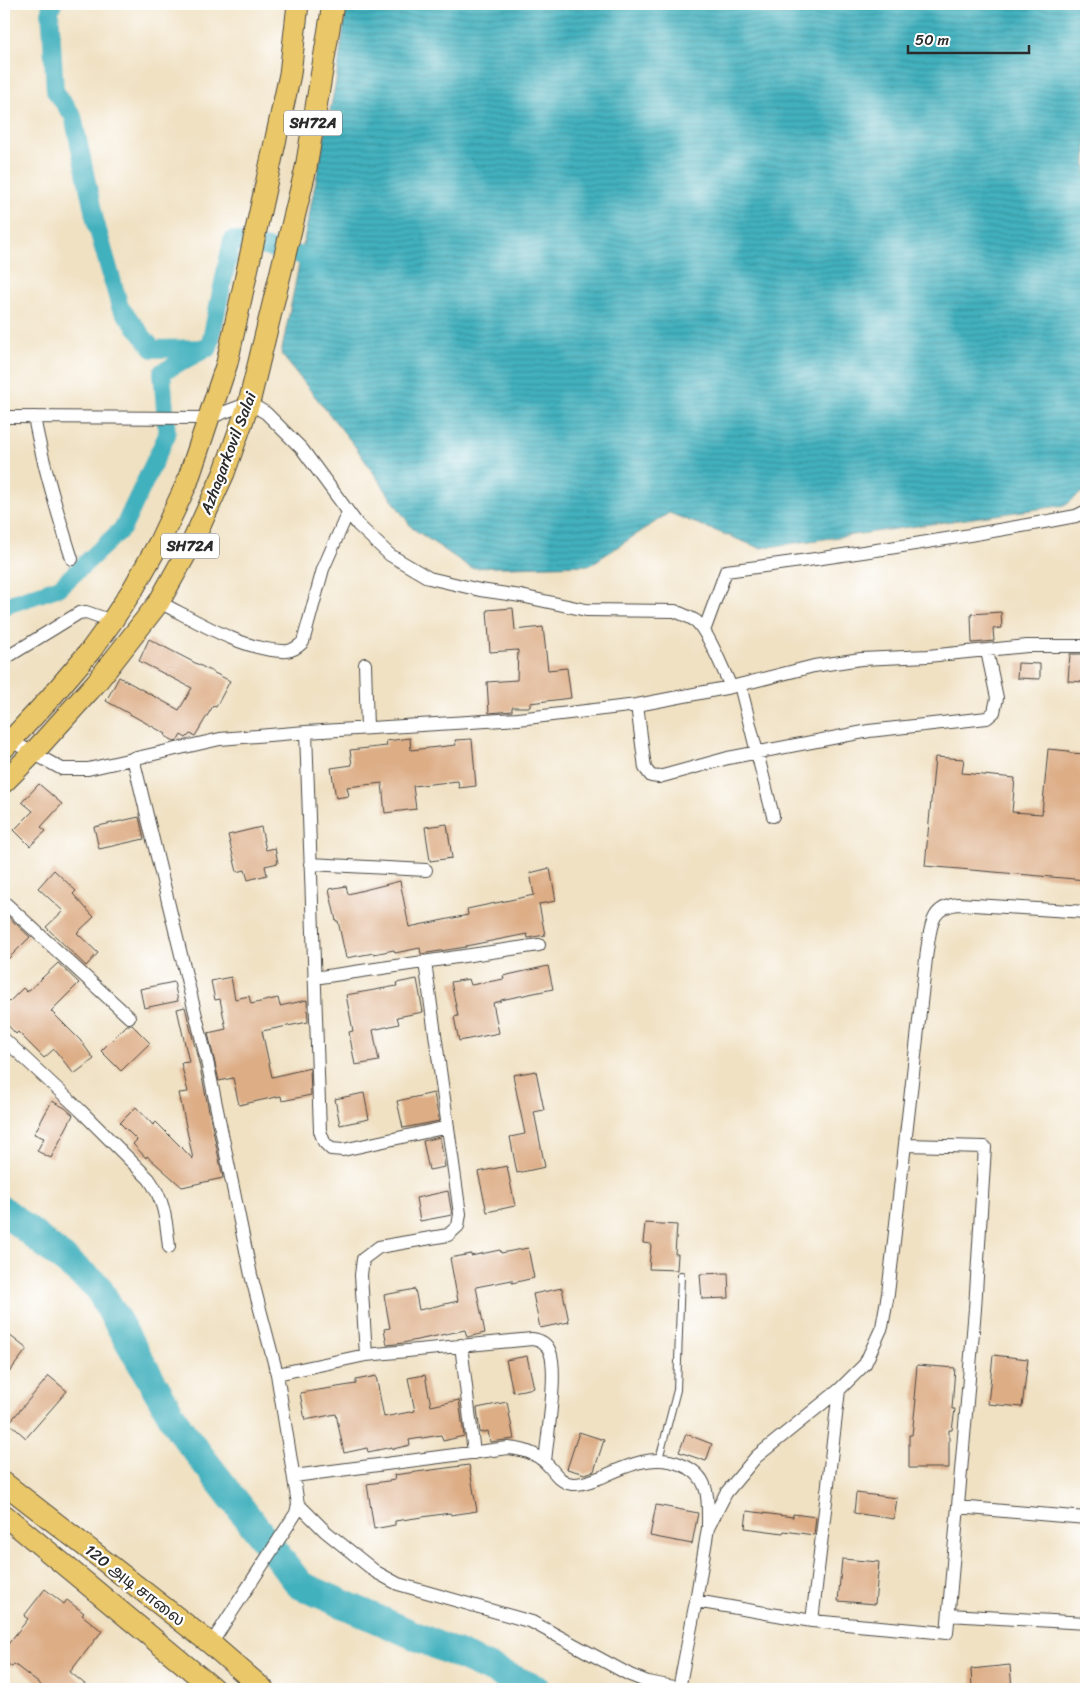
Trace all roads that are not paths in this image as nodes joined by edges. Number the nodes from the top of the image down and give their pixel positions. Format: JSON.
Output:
{"nodes":[{"id":1,"x":298,"y":4,"type":"edge"},
{"id":2,"x":333,"y":4,"type":"edge"},
{"id":3,"x":249,"y":403,"type":"junction"},
{"id":4,"x":4,"y":417,"type":"edge"},
{"id":5,"x":34,"y":417,"type":"junction"},
{"id":6,"x":209,"y":418,"type":"junction"},
{"id":7,"x":1086,"y":511,"type":"edge"},
{"id":8,"x":348,"y":512,"type":"junction"},
{"id":9,"x":72,"y":559,"type":"dead end"},
{"id":10,"x":159,"y":602,"type":"junction"},
{"id":11,"x":112,"y":621,"type":"junction"},
{"id":12,"x":704,"y":631,"type":"junction"},
{"id":13,"x":1086,"y":646,"type":"edge"},
{"id":14,"x":986,"y":651,"type":"junction"},
{"id":15,"x":4,"y":659,"type":"edge"},
{"id":16,"x":365,"y":664,"type":"dead end"},
{"id":17,"x":735,"y":686,"type":"junction"},
{"id":18,"x":637,"y":705,"type":"junction"},
{"id":19,"x":366,"y":728,"type":"junction"},
{"id":20,"x":306,"y":732,"type":"junction"},
{"id":21,"x":7,"y":744,"type":"edge"},
{"id":22,"x":758,"y":752,"type":"junction"},
{"id":23,"x":33,"y":753,"type":"junction"},
{"id":24,"x":133,"y":758,"type":"junction"},
{"id":25,"x":4,"y":782,"type":"edge"},
{"id":26,"x":773,"y":816,"type":"dead end"},
{"id":27,"x":310,"y":864,"type":"junction"},
{"id":28,"x":426,"y":870,"type":"dead end"},
{"id":29,"x":4,"y":902,"type":"edge"},
{"id":30,"x":1086,"y":912,"type":"edge"},
{"id":31,"x":539,"y":945,"type":"dead end"},
{"id":32,"x":425,"y":962,"type":"junction"},
{"id":33,"x":314,"y":978,"type":"junction"},
{"id":34,"x":129,"y":1017,"type":"dead end"},
{"id":35,"x":4,"y":1039,"type":"edge"},
{"id":36,"x":448,"y":1128,"type":"junction"},
{"id":37,"x":906,"y":1145,"type":"junction"},
{"id":38,"x":169,"y":1247,"type":"dead end"},
{"id":39,"x":681,"y":1275,"type":"dead end"},
{"id":40,"x":461,"y":1345,"type":"junction"},
{"id":41,"x":366,"y":1355,"type":"junction"},
{"id":42,"x":277,"y":1374,"type":"junction"},
{"id":43,"x":839,"y":1390,"type":"junction"},
{"id":44,"x":474,"y":1452,"type":"junction"},
{"id":45,"x":659,"y":1459,"type":"junction"},
{"id":46,"x":545,"y":1462,"type":"junction"},
{"id":47,"x":294,"y":1476,"type":"junction"},
{"id":48,"x":4,"y":1483,"type":"edge"},
{"id":49,"x":297,"y":1508,"type":"junction"},
{"id":50,"x":958,"y":1508,"type":"junction"},
{"id":51,"x":4,"y":1515,"type":"edge"},
{"id":52,"x":1086,"y":1518,"type":"edge"},
{"id":53,"x":708,"y":1528,"type":"junction"},
{"id":54,"x":696,"y":1601,"type":"junction"},
{"id":55,"x":949,"y":1615,"type":"junction"},
{"id":56,"x":812,"y":1621,"type":"junction"},
{"id":57,"x":1086,"y":1623,"type":"edge"},
{"id":58,"x":212,"y":1644,"type":"junction"},
{"id":59,"x":214,"y":1689,"type":"edge"},
{"id":60,"x":263,"y":1689,"type":"edge"},
{"id":61,"x":679,"y":1689,"type":"edge"}],
"edges":[{"from":1,"to":6,"type":"main road","name":"Azhagarkovil Salai","number":"SH72A"},
{"from":2,"to":3,"type":"main road","name":"Azhagarkovil Salai","number":"SH72A"},
{"from":3,"to":6,"type":"street"},
{"from":3,"to":8,"type":"street"},
{"from":3,"to":10,"type":"main road","name":"Azhagarkovil Salai","number":"SH72A"},
{"from":4,"to":5,"type":"street"},
{"from":5,"to":6,"type":"street"},
{"from":5,"to":9,"type":"street"},
{"from":6,"to":11,"type":"main road","name":"Azhagarkovil Salai","number":"SH72A"},
{"from":7,"to":12,"type":"street"},
{"from":8,"to":10,"type":"street"},
{"from":8,"to":12,"type":"street"},
{"from":10,"to":23,"type":"main road","name":"Azhagarkovil Salai","number":"SH72A"},
{"from":11,"to":15,"type":"street"},
{"from":11,"to":21,"type":"main road","name":"Azhagarkovil Salai","number":"SH72A"},
{"from":12,"to":17,"type":"street"},
{"from":13,"to":14,"type":"street"},
{"from":14,"to":17,"type":"street"},
{"from":14,"to":22,"type":"street"},
{"from":16,"to":19,"type":"street"},
{"from":17,"to":18,"type":"street"},
{"from":17,"to":22,"type":"street"},
{"from":18,"to":19,"type":"street"},
{"from":18,"to":22,"type":"street"},
{"from":19,"to":20,"type":"street"},
{"from":20,"to":24,"type":"street"},
{"from":20,"to":27,"type":"street"},
{"from":21,"to":23,"type":"street"},
{"from":22,"to":26,"type":"street"},
{"from":23,"to":24,"type":"street"},
{"from":23,"to":25,"type":"main road","name":"Azhagarkovil Salai","number":"SH72A"},
{"from":24,"to":42,"type":"street"},
{"from":27,"to":28,"type":"street"},
{"from":27,"to":33,"type":"street"},
{"from":29,"to":34,"type":"street"},
{"from":30,"to":37,"type":"street"},
{"from":31,"to":32,"type":"street"},
{"from":32,"to":33,"type":"street"},
{"from":32,"to":36,"type":"street"},
{"from":33,"to":36,"type":"street"},
{"from":35,"to":38,"type":"street"},
{"from":36,"to":41,"type":"street"},
{"from":37,"to":43,"type":"street"},
{"from":37,"to":50,"type":"street"},
{"from":39,"to":45,"type":"lane"},
{"from":40,"to":41,"type":"street"},
{"from":40,"to":44,"type":"street"},
{"from":40,"to":46,"type":"street"},
{"from":41,"to":42,"type":"street"},
{"from":42,"to":47,"type":"street"},
{"from":43,"to":53,"type":"street"},
{"from":43,"to":56,"type":"street"},
{"from":44,"to":46,"type":"street"},
{"from":44,"to":47,"type":"street"},
{"from":45,"to":46,"type":"street"},
{"from":45,"to":53,"type":"street"},
{"from":47,"to":49,"type":"street"},
{"from":48,"to":58,"type":"main road","name":"120 அடி சாலை"},
{"from":49,"to":58,"type":"street"},
{"from":49,"to":61,"type":"street"},
{"from":50,"to":52,"type":"street"},
{"from":50,"to":55,"type":"street"},
{"from":51,"to":59,"type":"main road","name":"120 அடி சாலை"},
{"from":53,"to":54,"type":"street"},
{"from":54,"to":56,"type":"street"},
{"from":54,"to":61,"type":"street"},
{"from":55,"to":56,"type":"street"},
{"from":55,"to":57,"type":"street"},
{"from":58,"to":60,"type":"main road","name":"120 அடி சாலை"}]}
